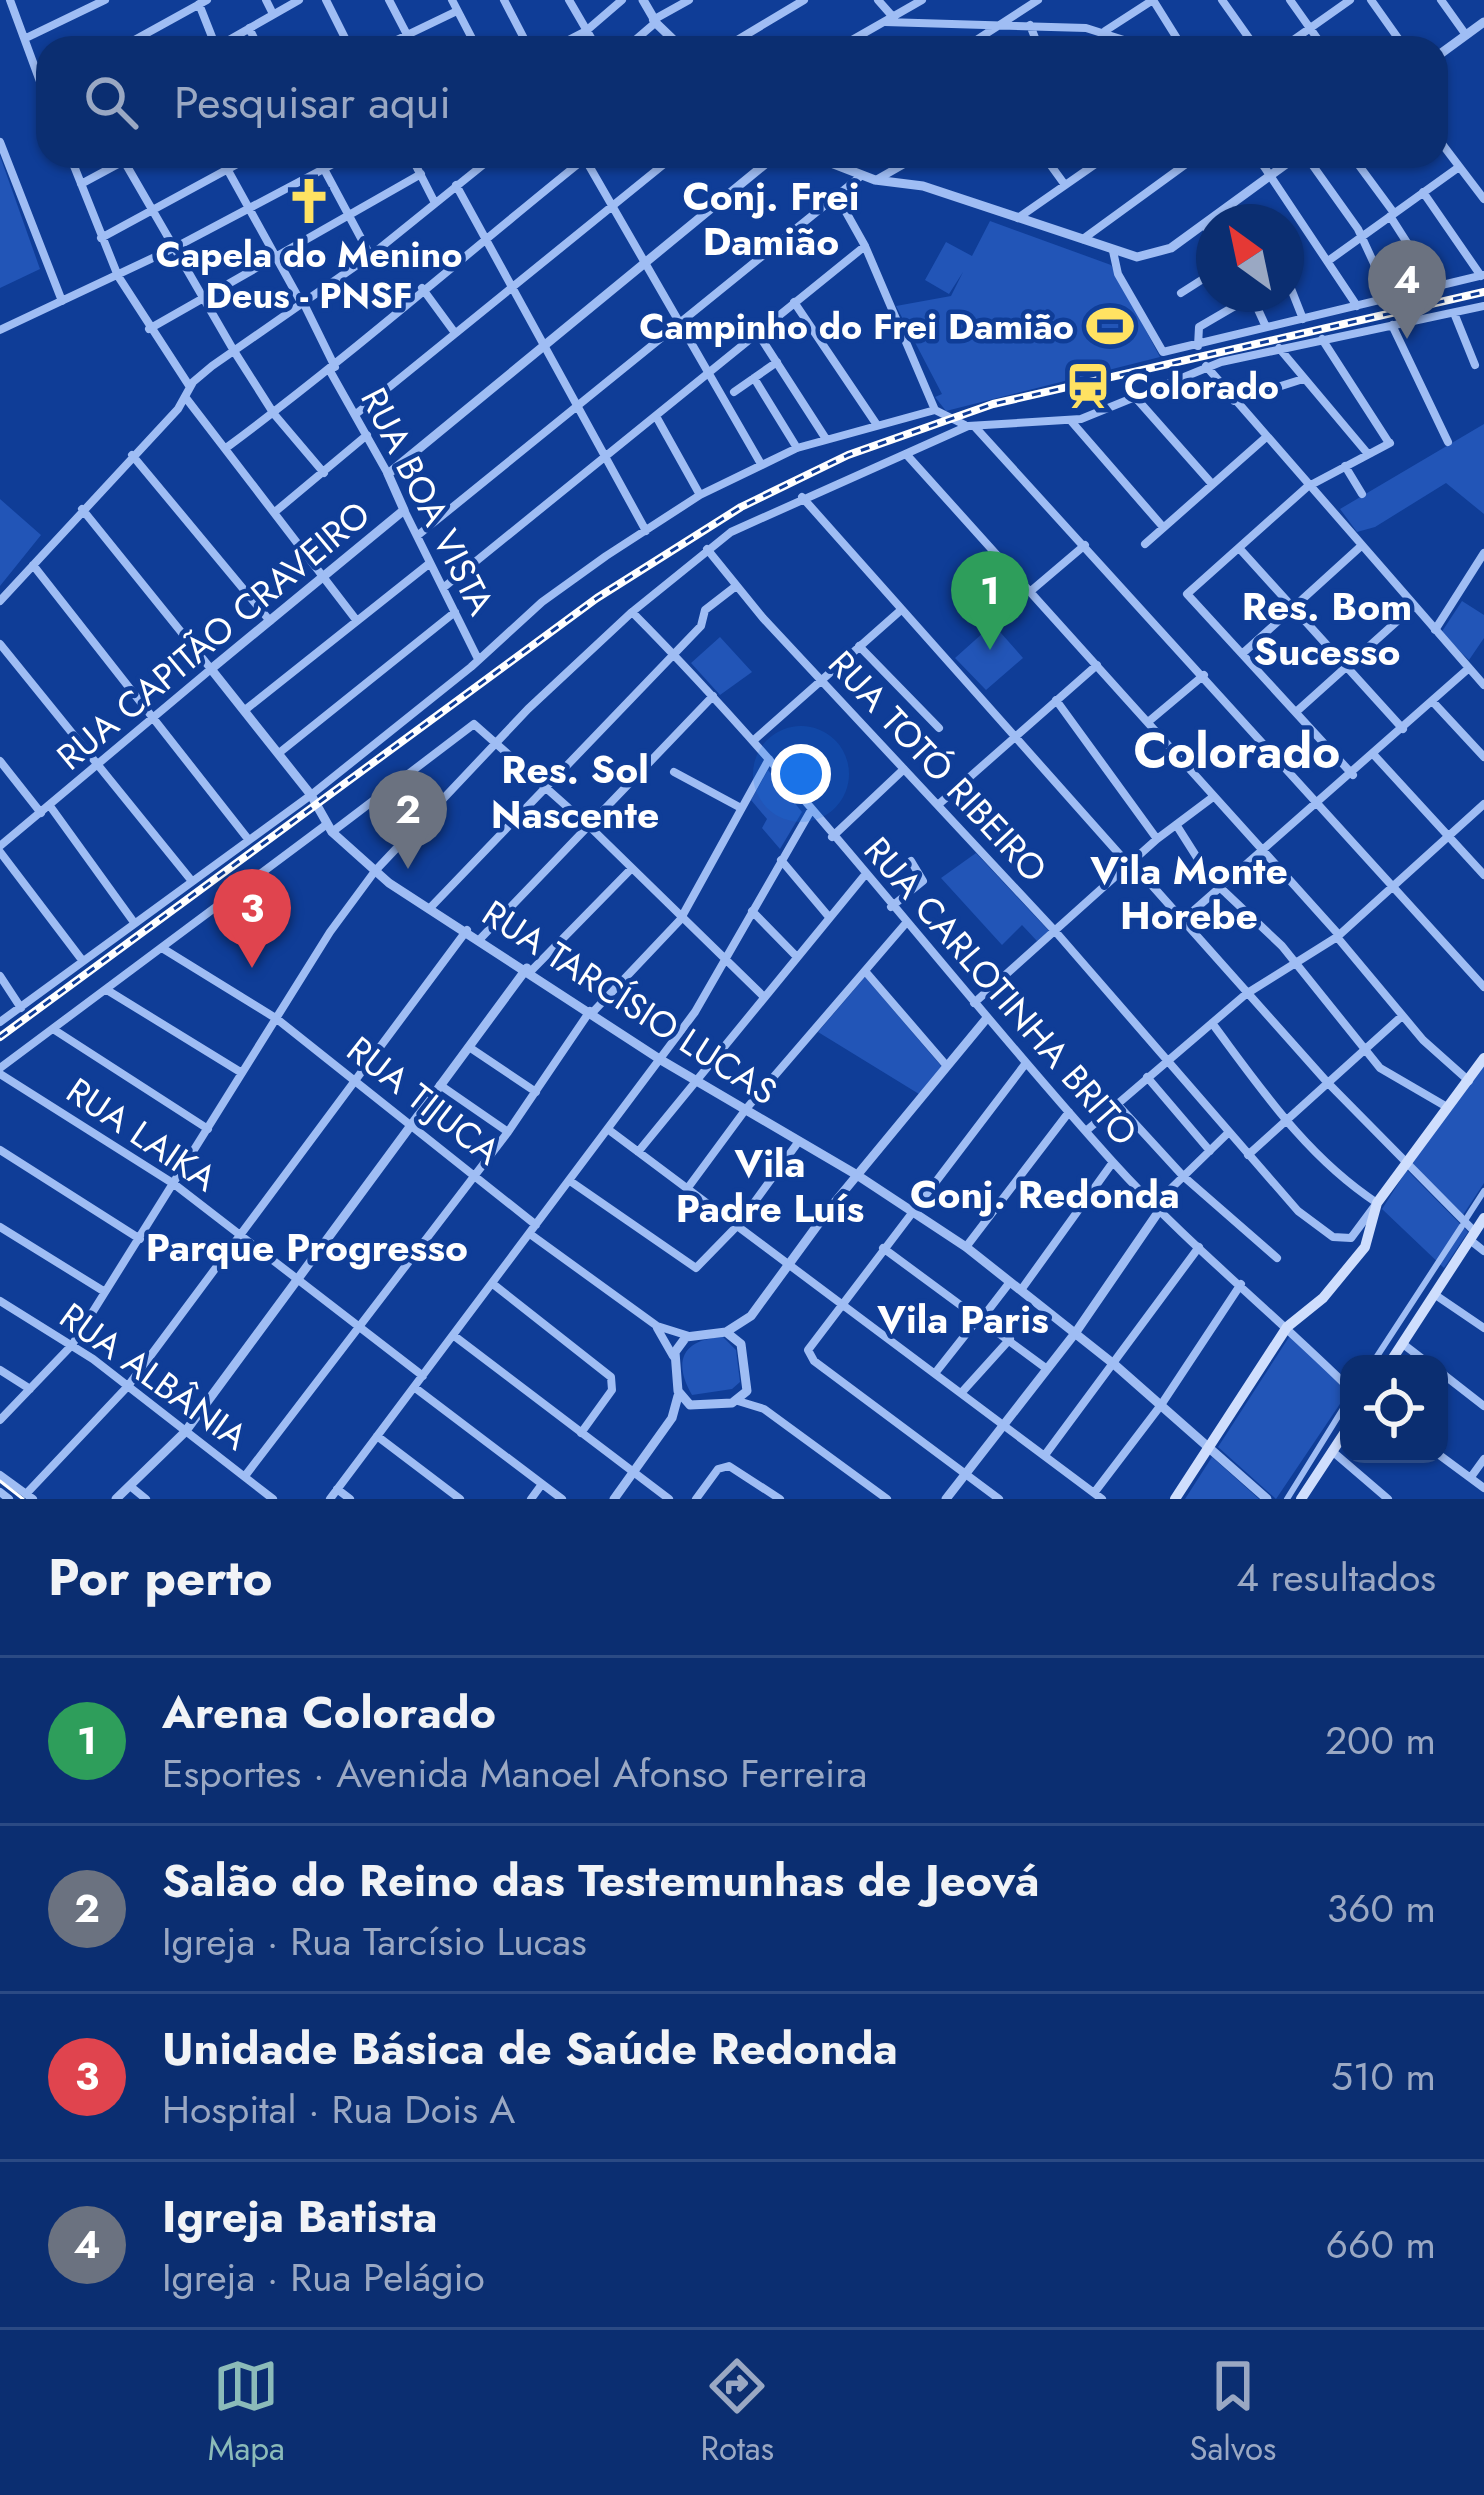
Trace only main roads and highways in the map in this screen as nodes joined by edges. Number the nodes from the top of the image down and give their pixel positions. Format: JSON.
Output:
{"nodes":[{"id":1,"x":1484,"y":1058,"type":"edge"},
{"id":2,"x":1484,"y":1218,"type":"edge"},
{"id":3,"x":1396,"y":1355,"type":"edge"},
{"id":4,"x":1340,"y":1440,"type":"edge"},
{"id":5,"x":1174,"y":1499,"type":"edge"},
{"id":6,"x":1301,"y":1499,"type":"edge"}],
"edges":[{"from":1,"to":5,"type":"main road"},
{"from":2,"to":3,"type":"main road"},
{"from":4,"to":6,"type":"main road"}]}
